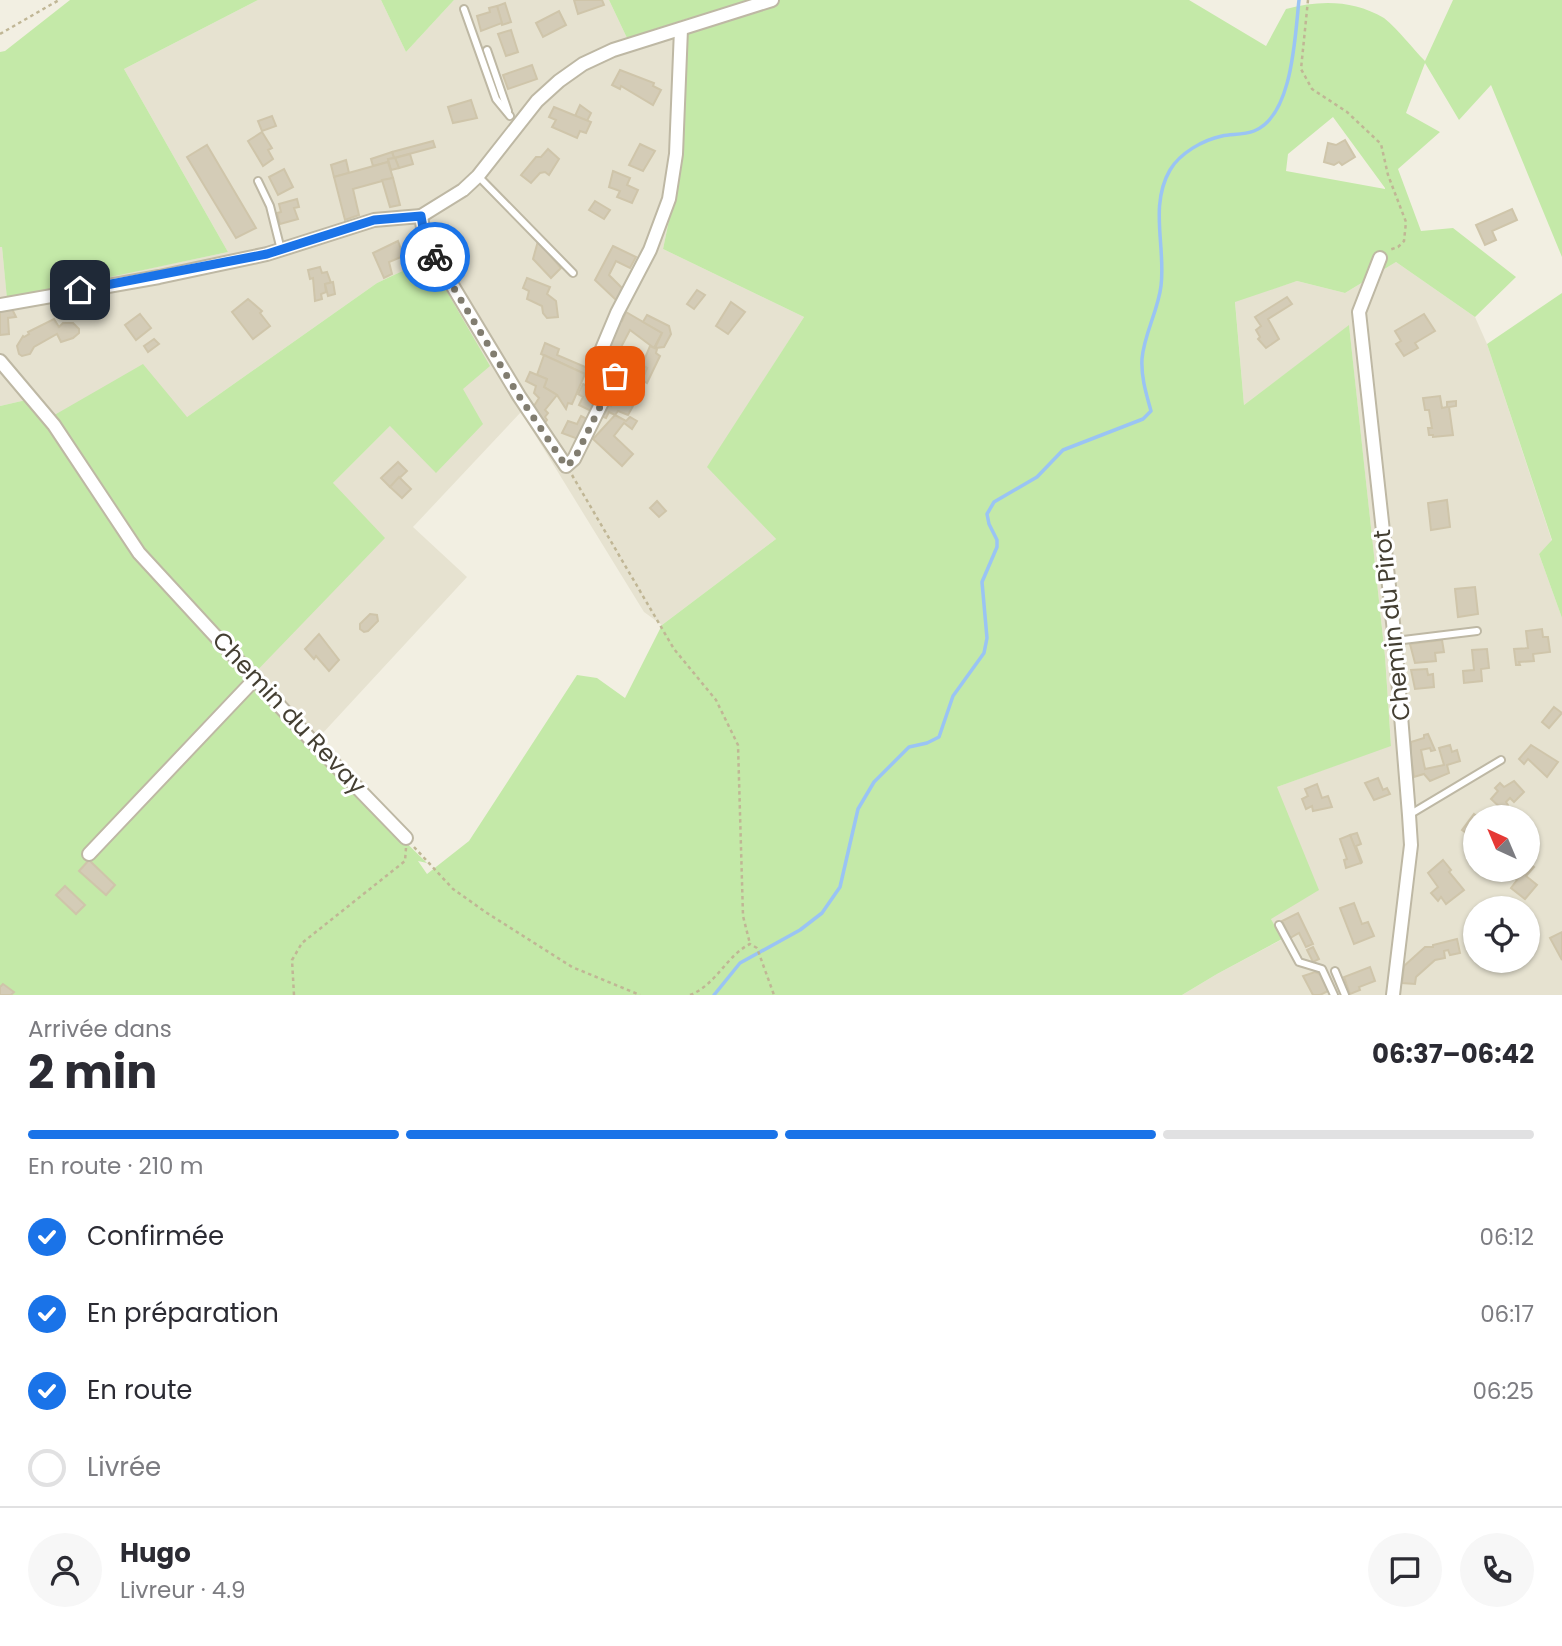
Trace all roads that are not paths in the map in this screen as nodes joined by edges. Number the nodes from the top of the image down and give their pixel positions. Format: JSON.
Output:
{"nodes":[{"id":1,"x":772,"y":0,"type":"edge"},
{"id":2,"x":464,"y":9,"type":"dead end"},
{"id":3,"x":681,"y":29,"type":"junction"},
{"id":4,"x":487,"y":50,"type":"dead end"},
{"id":5,"x":514,"y":119,"type":"junction"},
{"id":6,"x":478,"y":176,"type":"junction"},
{"id":7,"x":258,"y":181,"type":"dead end"},
{"id":8,"x":421,"y":216,"type":"junction"},
{"id":9,"x":281,"y":250,"type":"junction"},
{"id":10,"x":1380,"y":258,"type":"road end"},
{"id":11,"x":573,"y":273,"type":"dead end"},
{"id":12,"x":0,"y":304,"type":"edge"},
{"id":13,"x":0,"y":361,"type":"edge"},
{"id":14,"x":1478,"y":631,"type":"dead end"},
{"id":15,"x":1395,"y":641,"type":"junction"},
{"id":16,"x":255,"y":679,"type":"junction"},
{"id":17,"x":1502,"y":760,"type":"dead end"},
{"id":18,"x":1409,"y":815,"type":"junction"},
{"id":19,"x":406,"y":838,"type":"road end"},
{"id":20,"x":89,"y":854,"type":"dead end"},
{"id":21,"x":1279,"y":925,"type":"dead end"},
{"id":22,"x":1335,"y":971,"type":"dead end"},
{"id":23,"x":1334,"y":995,"type":"edge"},
{"id":24,"x":1345,"y":995,"type":"edge"},
{"id":25,"x":1393,"y":995,"type":"edge"}],
"edges":[{"from":1,"to":3,"type":"street"},
{"from":2,"to":5,"type":"lane"},
{"from":3,"to":5,"type":"street"},
{"from":3,"to":8,"type":"street"},
{"from":4,"to":5,"type":"lane"},
{"from":5,"to":6,"type":"street"},
{"from":6,"to":8,"type":"street"},
{"from":6,"to":11,"type":"lane"},
{"from":7,"to":9,"type":"lane"},
{"from":8,"to":9,"type":"street"},
{"from":9,"to":12,"type":"street"},
{"from":10,"to":15,"type":"street","name":"Chemin du Pirot"},
{"from":13,"to":16,"type":"street","name":"Chemin du Revay"},
{"from":14,"to":15,"type":"lane"},
{"from":15,"to":18,"type":"street","name":"Chemin du Pirot"},
{"from":16,"to":19,"type":"street","name":"Chemin du Revay"},
{"from":16,"to":20,"type":"street"},
{"from":17,"to":18,"type":"lane"},
{"from":18,"to":25,"type":"street","name":"Chemin du Pirot"},
{"from":21,"to":23,"type":"lane"},
{"from":22,"to":24,"type":"lane"}]}
